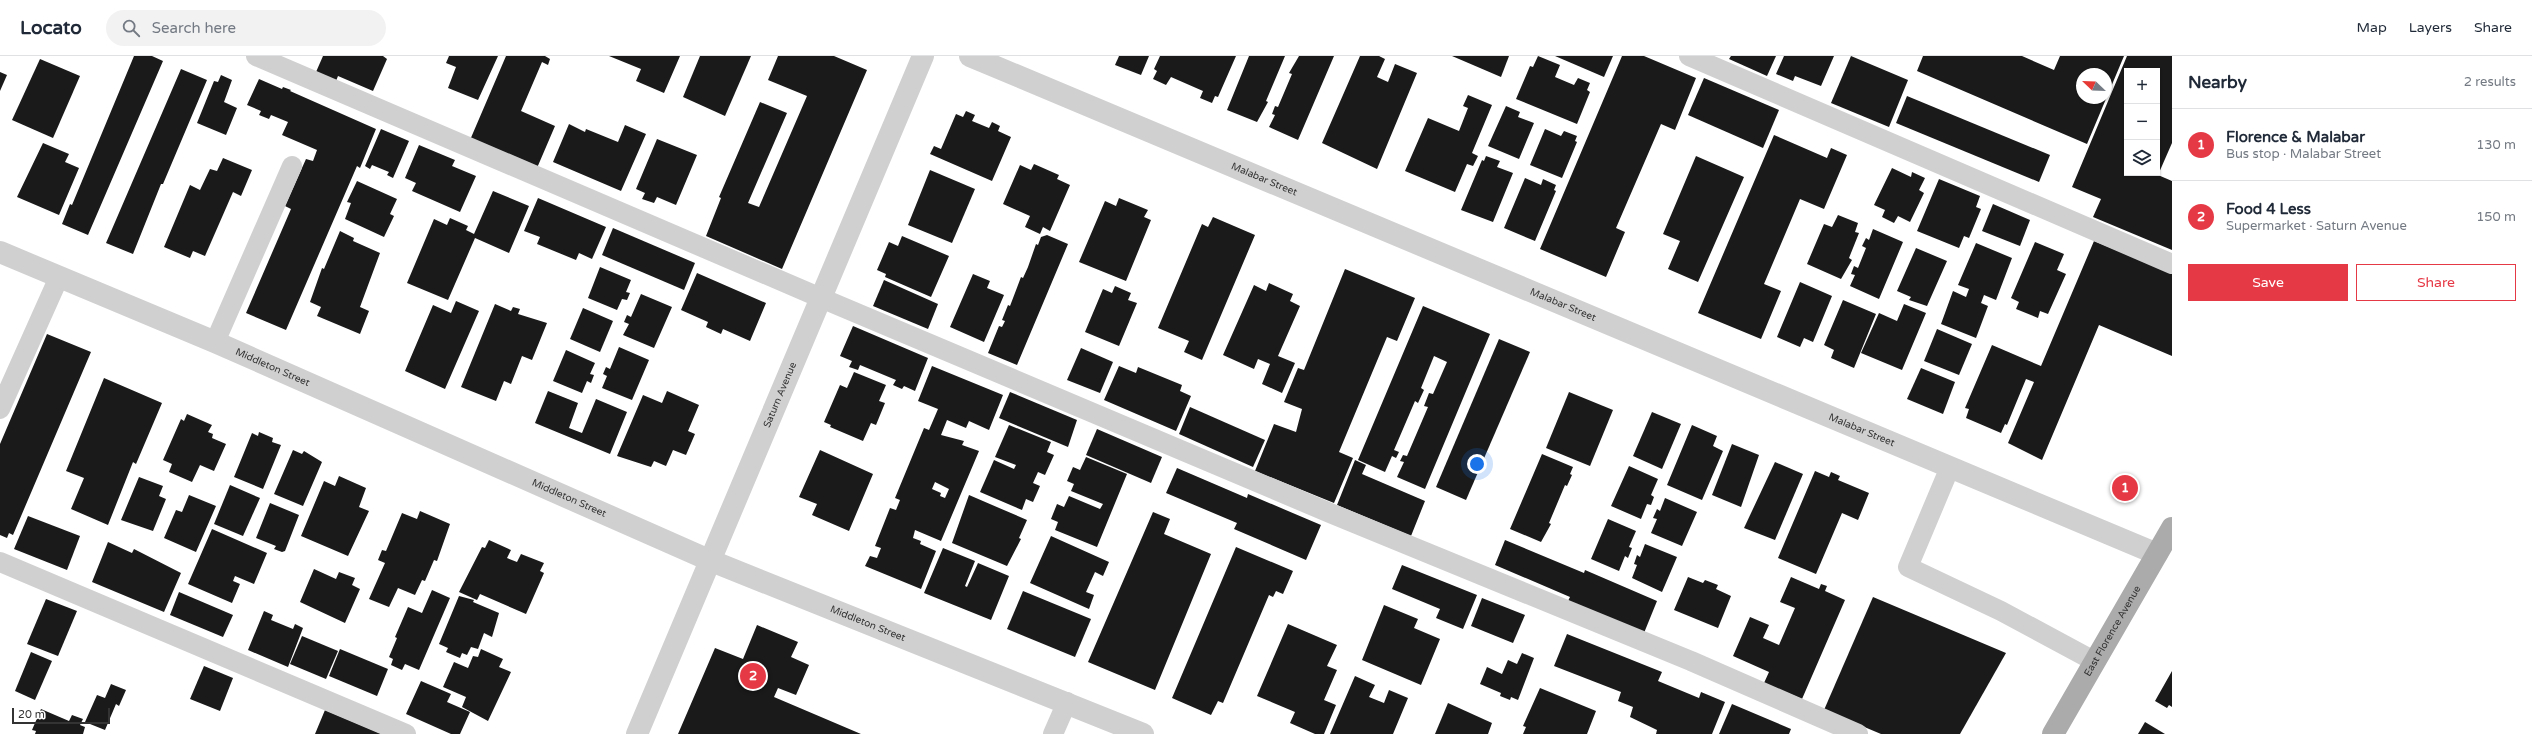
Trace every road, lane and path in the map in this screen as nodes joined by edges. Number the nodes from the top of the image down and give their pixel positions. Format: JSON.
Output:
{"nodes":[{"id":1,"x":256,"y":56,"type":"edge"},
{"id":2,"x":923,"y":56,"type":"edge"},
{"id":3,"x":970,"y":56,"type":"edge"},
{"id":4,"x":1689,"y":56,"type":"edge"},
{"id":5,"x":292,"y":166,"type":"dead end"},
{"id":6,"x":0,"y":252,"type":"edge"},
{"id":7,"x":2172,"y":264,"type":"edge"},
{"id":8,"x":59,"y":277,"type":"junction"},
{"id":9,"x":821,"y":298,"type":"junction"},
{"id":10,"x":215,"y":342,"type":"junction"},
{"id":11,"x":0,"y":409,"type":"edge"},
{"id":12,"x":1950,"y":467,"type":"junction"},
{"id":13,"x":2172,"y":528,"type":"edge"},
{"id":14,"x":2157,"y":554,"type":"junction"},
{"id":15,"x":709,"y":560,"type":"junction"},
{"id":16,"x":0,"y":562,"type":"edge"},
{"id":17,"x":2094,"y":661,"type":"junction"},
{"id":18,"x":1067,"y":702,"type":"junction"},
{"id":19,"x":406,"y":734,"type":"edge"},
{"id":20,"x":637,"y":734,"type":"edge"},
{"id":21,"x":1053,"y":734,"type":"edge"},
{"id":22,"x":1143,"y":734,"type":"edge"},
{"id":23,"x":1858,"y":734,"type":"edge"},
{"id":24,"x":2053,"y":734,"type":"edge"}],
"edges":[{"from":1,"to":9,"type":"lane"},
{"from":2,"to":9,"type":"street","name":"Saturn Avenue"},
{"from":3,"to":12,"type":"street","name":"Malabar Street"},
{"from":4,"to":7,"type":"lane"},
{"from":5,"to":10,"type":"lane"},
{"from":6,"to":8,"type":"street","name":"Middleton Street"},
{"from":8,"to":10,"type":"street","name":"Middleton Street"},
{"from":8,"to":11,"type":"lane"},
{"from":9,"to":15,"type":"street","name":"Saturn Avenue"},
{"from":9,"to":23,"type":"lane"},
{"from":10,"to":15,"type":"street","name":"Middleton Street"},
{"from":12,"to":14,"type":"street","name":"Malabar Street"},
{"from":12,"to":17,"type":"lane"},
{"from":13,"to":14,"type":"main road","name":"East Florence Avenue"},
{"from":14,"to":17,"type":"main road","name":"East Florence Avenue"},
{"from":15,"to":18,"type":"street","name":"Middleton Street"},
{"from":15,"to":20,"type":"street","name":"Saturn Avenue"},
{"from":16,"to":19,"type":"lane"},
{"from":17,"to":24,"type":"main road","name":"East Florence Avenue"},
{"from":18,"to":21,"type":"lane"},
{"from":18,"to":22,"type":"street","name":"Middleton Street"}]}
